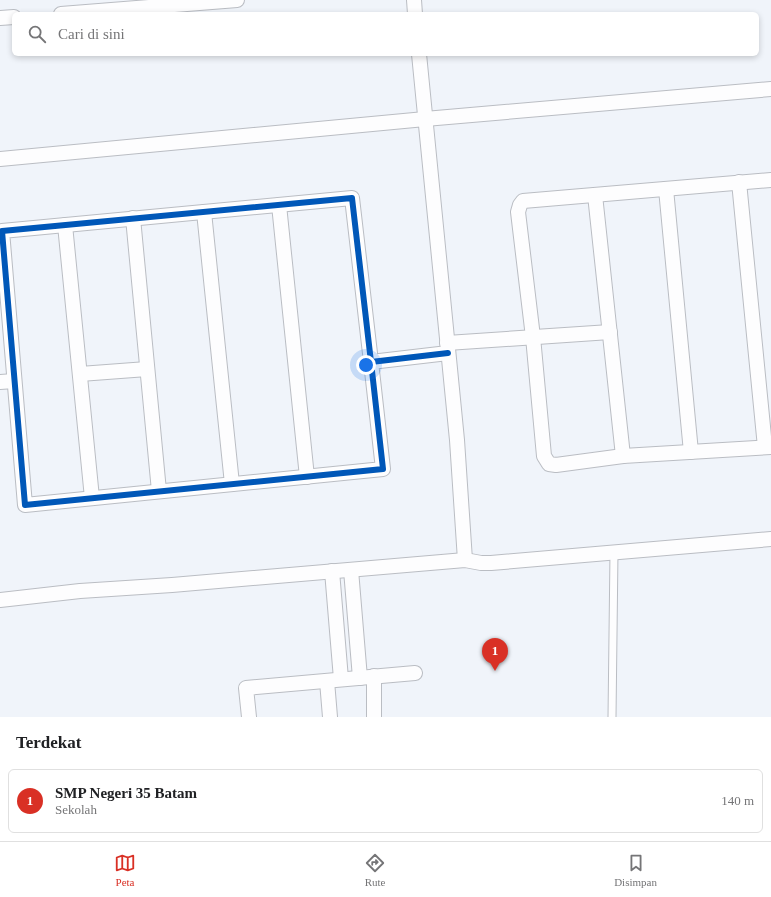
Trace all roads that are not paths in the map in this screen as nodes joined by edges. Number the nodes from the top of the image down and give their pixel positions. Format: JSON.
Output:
{"nodes":[{"id":1,"x":237,"y":0,"type":"edge"},
{"id":2,"x":414,"y":0,"type":"edge"},
{"id":3,"x":154,"y":4,"type":"edge"},
{"id":4,"x":80,"y":12,"type":"edge"},
{"id":5,"x":415,"y":12,"type":"edge"},
{"id":6,"x":12,"y":17,"type":"edge"},
{"id":7,"x":0,"y":18,"type":"edge"},
{"id":8,"x":419,"y":56,"type":"edge"},
{"id":9,"x":771,"y":89,"type":"edge"},
{"id":10,"x":425,"y":119,"type":"junction"},
{"id":11,"x":0,"y":159,"type":"edge"},
{"id":12,"x":771,"y":180,"type":"edge"},
{"id":13,"x":739,"y":182,"type":"junction"},
{"id":14,"x":666,"y":189,"type":"junction"},
{"id":15,"x":595,"y":195,"type":"junction"},
{"id":16,"x":279,"y":205,"type":"junction"},
{"id":17,"x":204,"y":212,"type":"junction"},
{"id":18,"x":133,"y":218,"type":"junction"},
{"id":19,"x":65,"y":225,"type":"junction"},
{"id":20,"x":610,"y":332,"type":"junction"},
{"id":21,"x":533,"y":337,"type":"junction"},
{"id":22,"x":448,"y":348,"type":"junction"},
{"id":23,"x":371,"y":362,"type":"junction"},
{"id":24,"x":148,"y":369,"type":"junction"},
{"id":25,"x":80,"y":374,"type":"junction"},
{"id":26,"x":14,"y":381,"type":"junction"},
{"id":27,"x":0,"y":382,"type":"edge"},
{"id":28,"x":768,"y":447,"type":"edge"},
{"id":29,"x":691,"y":452,"type":"junction"},
{"id":30,"x":623,"y":456,"type":"junction"},
{"id":31,"x":307,"y":477,"type":"junction"},
{"id":32,"x":232,"y":484,"type":"junction"},
{"id":33,"x":159,"y":491,"type":"junction"},
{"id":34,"x":92,"y":498,"type":"junction"},
{"id":35,"x":771,"y":539,"type":"edge"},
{"id":36,"x":614,"y":552,"type":"junction"},
{"id":37,"x":465,"y":560,"type":"junction"},
{"id":38,"x":351,"y":570,"type":"junction"},
{"id":39,"x":332,"y":571,"type":"junction"},
{"id":40,"x":0,"y":600,"type":"edge"},
{"id":41,"x":415,"y":673,"type":"dead end"},
{"id":42,"x":367,"y":677,"type":"junction"},
{"id":43,"x":341,"y":679,"type":"junction"},
{"id":44,"x":327,"y":681,"type":"junction"},
{"id":45,"x":249,"y":717,"type":"edge"},
{"id":46,"x":330,"y":717,"type":"edge"},
{"id":47,"x":374,"y":717,"type":"edge"},
{"id":48,"x":612,"y":717,"type":"edge"}],
"edges":[{"from":1,"to":3,"type":"street"},
{"from":2,"to":5,"type":"street"},
{"from":3,"to":4,"type":"street"},
{"from":6,"to":7,"type":"street"},
{"from":8,"to":10,"type":"street"},
{"from":9,"to":10,"type":"street"},
{"from":10,"to":11,"type":"street"},
{"from":10,"to":22,"type":"street"},
{"from":12,"to":13,"type":"street"},
{"from":13,"to":14,"type":"street"},
{"from":13,"to":28,"type":"street"},
{"from":14,"to":15,"type":"street"},
{"from":14,"to":29,"type":"street"},
{"from":15,"to":20,"type":"street"},
{"from":15,"to":21,"type":"street"},
{"from":16,"to":17,"type":"street"},
{"from":16,"to":23,"type":"street"},
{"from":16,"to":31,"type":"street"},
{"from":17,"to":18,"type":"street"},
{"from":17,"to":32,"type":"street"},
{"from":18,"to":19,"type":"street"},
{"from":18,"to":24,"type":"street"},
{"from":19,"to":25,"type":"street"},
{"from":19,"to":26,"type":"street"},
{"from":20,"to":21,"type":"street"},
{"from":20,"to":30,"type":"street"},
{"from":21,"to":22,"type":"street"},
{"from":21,"to":30,"type":"street"},
{"from":22,"to":23,"type":"street"},
{"from":22,"to":37,"type":"street"},
{"from":23,"to":31,"type":"street"},
{"from":24,"to":25,"type":"street"},
{"from":24,"to":33,"type":"street"},
{"from":25,"to":34,"type":"street"},
{"from":26,"to":27,"type":"street"},
{"from":26,"to":34,"type":"street"},
{"from":28,"to":29,"type":"street"},
{"from":29,"to":30,"type":"street"},
{"from":31,"to":32,"type":"street"},
{"from":32,"to":33,"type":"street"},
{"from":33,"to":34,"type":"street"},
{"from":35,"to":36,"type":"street"},
{"from":36,"to":37,"type":"street"},
{"from":36,"to":48,"type":"lane"},
{"from":37,"to":38,"type":"street"},
{"from":38,"to":39,"type":"street"},
{"from":38,"to":42,"type":"street"},
{"from":39,"to":40,"type":"street"},
{"from":39,"to":43,"type":"street"},
{"from":41,"to":42,"type":"street"},
{"from":42,"to":43,"type":"street"},
{"from":42,"to":47,"type":"street"},
{"from":43,"to":44,"type":"street"},
{"from":44,"to":45,"type":"street"},
{"from":44,"to":46,"type":"street"}]}
